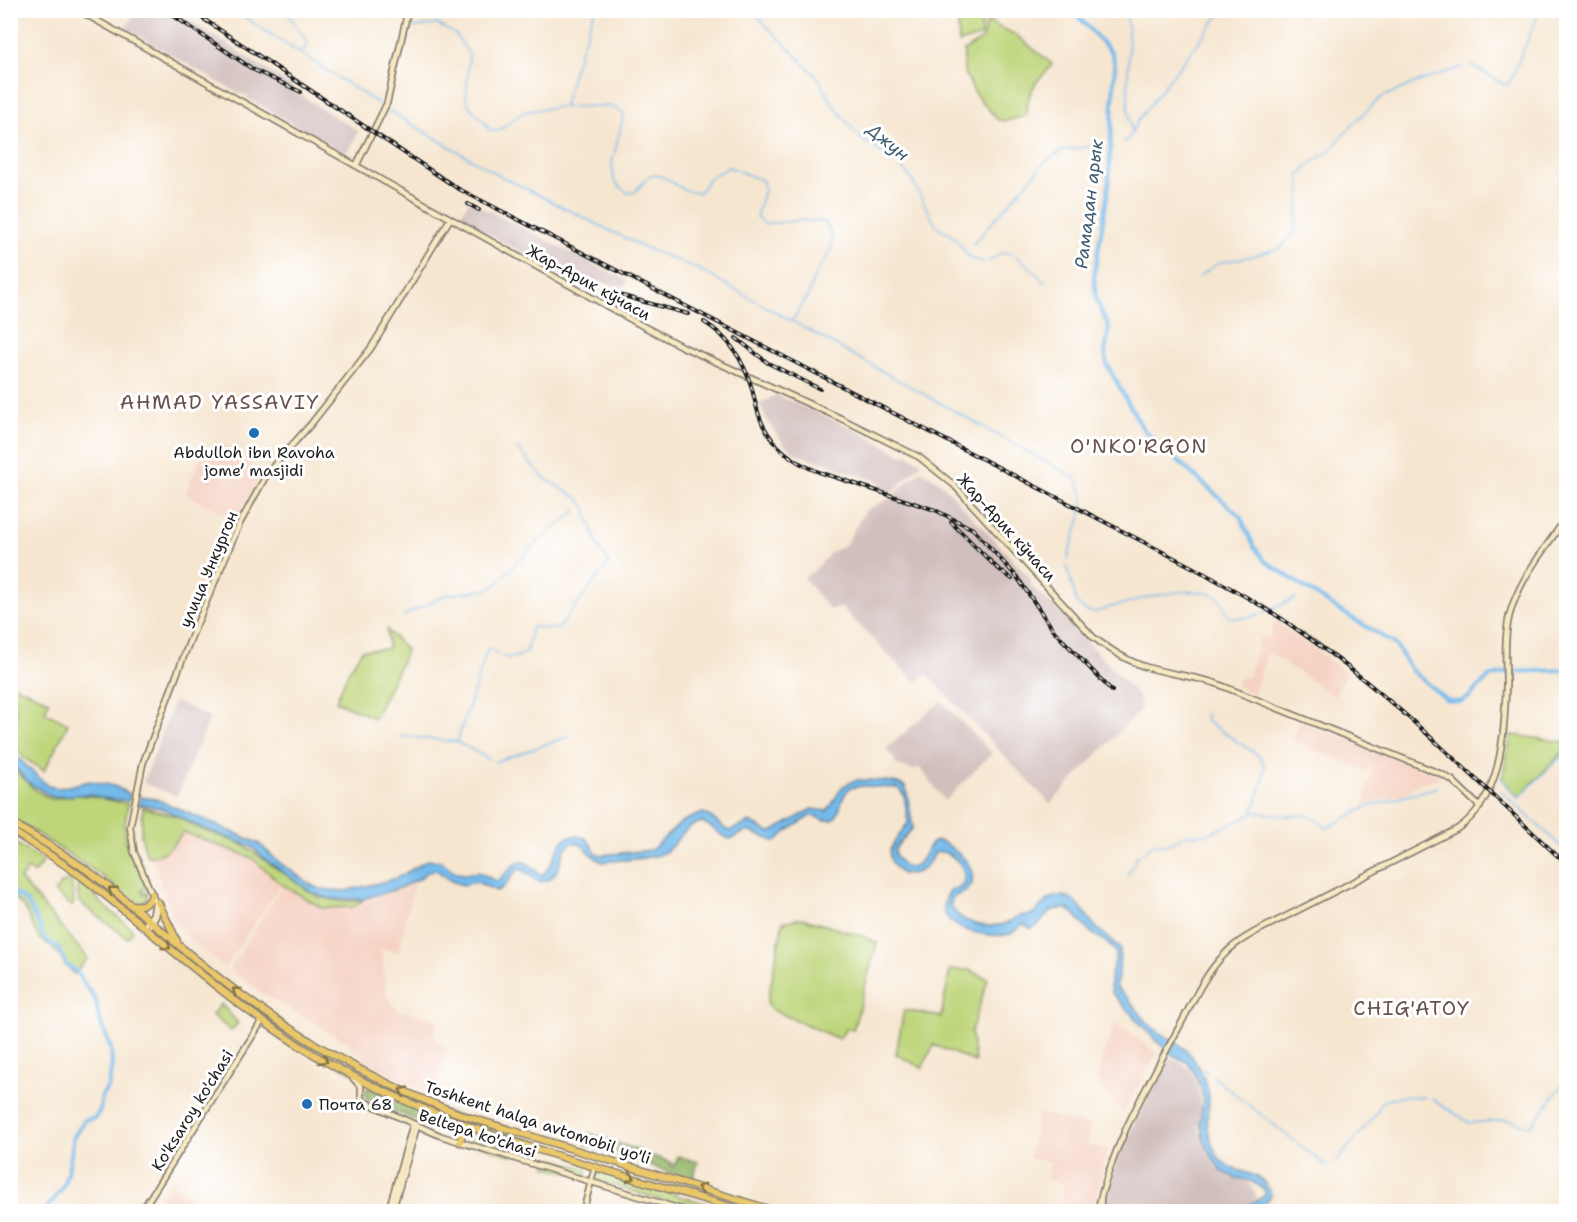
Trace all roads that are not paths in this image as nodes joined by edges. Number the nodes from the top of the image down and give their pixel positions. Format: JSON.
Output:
{"nodes":[{"id":1,"x":78,"y":10,"type":"edge"},
{"id":2,"x":408,"y":10,"type":"edge"},
{"id":3,"x":357,"y":164,"type":"junction"},
{"id":4,"x":450,"y":219,"type":"junction"},
{"id":5,"x":1566,"y":518,"type":"edge"},
{"id":6,"x":1480,"y":807,"type":"junction"},
{"id":7,"x":133,"y":809,"type":"junction"},
{"id":8,"x":10,"y":822,"type":"edge"},
{"id":9,"x":10,"y":830,"type":"edge"},
{"id":10,"x":94,"y":876,"type":"junction"},
{"id":11,"x":89,"y":882,"type":"junction"},
{"id":12,"x":152,"y":894,"type":"junction"},
{"id":13,"x":158,"y":902,"type":"junction"},
{"id":14,"x":130,"y":904,"type":"junction"},
{"id":15,"x":151,"y":922,"type":"junction"},
{"id":16,"x":145,"y":928,"type":"junction"},
{"id":17,"x":180,"y":946,"type":"junction"},
{"id":18,"x":262,"y":1021,"type":"junction"},
{"id":19,"x":350,"y":1075,"type":"junction"},
{"id":20,"x":369,"y":1085,"type":"junction"},
{"id":21,"x":361,"y":1087,"type":"junction"},
{"id":22,"x":464,"y":1124,"type":"junction"},
{"id":23,"x":415,"y":1125,"type":"junction"},
{"id":24,"x":459,"y":1142,"type":"junction"},
{"id":25,"x":557,"y":1145,"type":"junction"},
{"id":26,"x":555,"y":1154,"type":"junction"},
{"id":27,"x":595,"y":1166,"type":"junction"},
{"id":28,"x":673,"y":1180,"type":"junction"},
{"id":29,"x":591,"y":1181,"type":"junction"},
{"id":30,"x":671,"y":1189,"type":"junction"},
{"id":31,"x":141,"y":1212,"type":"edge"},
{"id":32,"x":390,"y":1212,"type":"edge"},
{"id":33,"x":583,"y":1212,"type":"edge"},
{"id":34,"x":690,"y":1212,"type":"edge"},
{"id":35,"x":747,"y":1212,"type":"edge"},
{"id":36,"x":778,"y":1212,"type":"edge"},
{"id":37,"x":1099,"y":1212,"type":"edge"}],
"edges":[{"from":1,"to":3,"type":"main road","name":"Жар-Арик кўчаси"},
{"from":2,"to":3,"type":"main road"},
{"from":3,"to":4,"type":"main road","name":"Жар-Арик кўчаси"},
{"from":4,"to":6,"type":"main road","name":"Жар-Арик кўчаси"},
{"from":4,"to":7,"type":"main road","name":"улица Ункургон"},
{"from":5,"to":6,"type":"main road"},
{"from":6,"to":37,"type":"main road"},
{"from":7,"to":12,"type":"main road"},
{"from":7,"to":13,"type":"main road"},
{"from":8,"to":10,"type":"highway","name":"Toshkent halqa avtomobil yo'li"},
{"from":9,"to":11,"type":"highway","name":"Toshkent halqa avtomobil yo'li"},
{"from":10,"to":11,"type":"highway"},
{"from":14,"to":10,"type":"highway","name":"Toshkent halqa avtomobil yo'li","one_way":true},
{"from":11,"to":16,"type":"highway","name":"Toshkent halqa avtomobil yo'li"},
{"from":12,"to":14,"type":"highway"},
{"from":12,"to":15,"type":"main road"},
{"from":13,"to":15,"type":"main road"},
{"from":13,"to":17,"type":"highway"},
{"from":14,"to":15,"type":"highway","name":"Toshkent halqa avtomobil yo'li"},
{"from":15,"to":16,"type":"main road"},
{"from":15,"to":17,"type":"highway","name":"Toshkent halqa avtomobil yo'li"},
{"from":16,"to":18,"type":"highway","name":"Toshkent halqa avtomobil yo'li","one_way":true},
{"from":25,"to":17,"type":"highway","name":"Toshkent halqa avtomobil yo'li","one_way":true},
{"from":18,"to":19,"type":"highway","name":"Toshkent halqa avtomobil yo'li","one_way":true},
{"from":18,"to":31,"type":"main road","name":"Ko'ksaroy ko'chasi"},
{"from":19,"to":20,"type":"highway","name":"Toshkent halqa avtomobil yo'li"},
{"from":19,"to":21,"type":"main road"},
{"from":20,"to":21,"type":"main road"},
{"from":20,"to":22,"type":"highway","name":"Toshkent halqa avtomobil yo'li"},
{"from":21,"to":23,"type":"main road","name":"Beltepa ko'chasi"},
{"from":22,"to":24,"type":"highway"},
{"from":22,"to":26,"type":"highway","name":"Toshkent halqa avtomobil yo'li"},
{"from":23,"to":24,"type":"main road","name":"Beltepa ko'chasi"},
{"from":23,"to":32,"type":"main road"},
{"from":24,"to":29,"type":"main road","name":"Beltepa ko'chasi"},
{"from":25,"to":26,"type":"highway"},
{"from":25,"to":28,"type":"highway","name":"Toshkent halqa avtomobil yo'li"},
{"from":26,"to":27,"type":"highway","name":"Toshkent halqa avtomobil yo'li"},
{"from":27,"to":29,"type":"main road"},
{"from":27,"to":30,"type":"highway","name":"Toshkent halqa avtomobil yo'li","one_way":true},
{"from":28,"to":30,"type":"highway"},
{"from":36,"to":28,"type":"highway","name":"Toshkent halqa avtomobil yo'li","one_way":true},
{"from":29,"to":33,"type":"main road"},
{"from":29,"to":34,"type":"main road","name":"Beltepa ko'chasi"},
{"from":30,"to":35,"type":"highway","name":"Toshkent halqa avtomobil yo'li"}]}
